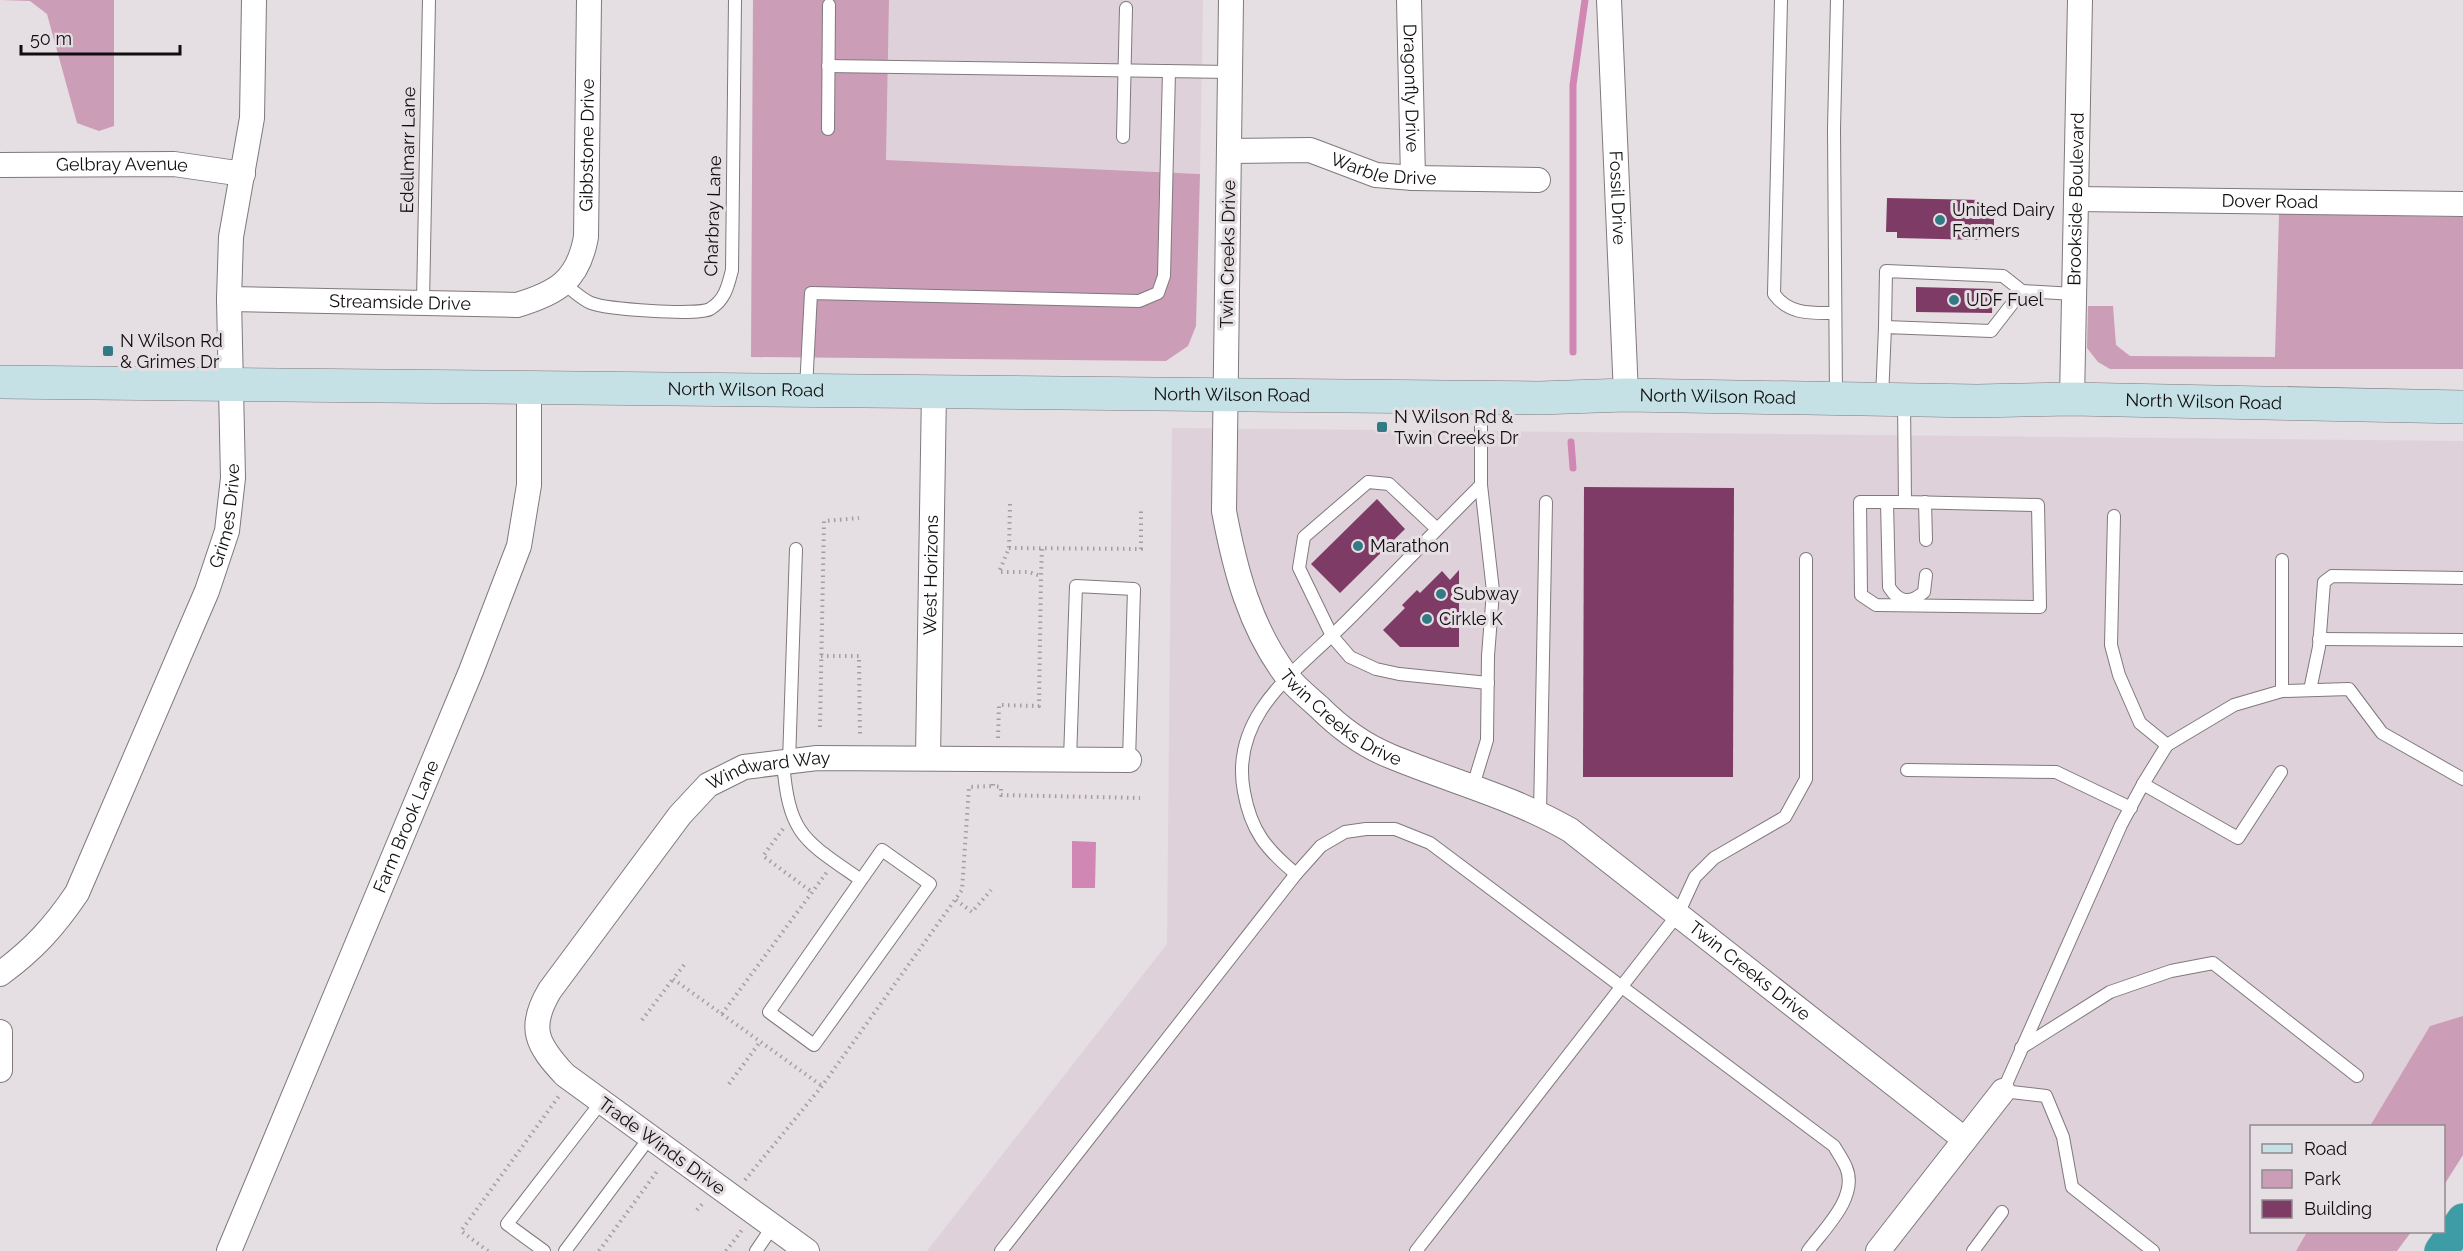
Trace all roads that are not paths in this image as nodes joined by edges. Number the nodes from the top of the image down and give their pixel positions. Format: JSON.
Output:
{"nodes":[{"id":1,"x":254,"y":0,"type":"edge"},
{"id":2,"x":429,"y":0,"type":"edge"},
{"id":3,"x":589,"y":0,"type":"edge"},
{"id":4,"x":735,"y":0,"type":"edge"},
{"id":5,"x":1231,"y":0,"type":"edge"},
{"id":6,"x":1409,"y":0,"type":"edge"},
{"id":7,"x":1609,"y":0,"type":"edge"},
{"id":8,"x":1781,"y":0,"type":"edge"},
{"id":9,"x":1837,"y":0,"type":"edge"},
{"id":10,"x":2080,"y":0,"type":"edge"},
{"id":11,"x":829,"y":5,"type":"dead end"},
{"id":12,"x":1126,"y":8,"type":"dead end"},
{"id":13,"x":828,"y":66,"type":"junction"},
{"id":14,"x":1125,"y":70,"type":"junction"},
{"id":15,"x":1169,"y":71,"type":"junction"},
{"id":16,"x":1230,"y":72,"type":"junction"},
{"id":17,"x":828,"y":129,"type":"dead end"},
{"id":18,"x":1123,"y":137,"type":"dead end"},
{"id":19,"x":1229,"y":151,"type":"junction"},
{"id":20,"x":0,"y":165,"type":"edge"},
{"id":21,"x":243,"y":174,"type":"junction"},
{"id":22,"x":1413,"y":178,"type":"junction"},
{"id":23,"x":1538,"y":180,"type":"dead end"},
{"id":24,"x":2076,"y":200,"type":"junction"},
{"id":25,"x":2463,"y":204,"type":"edge"},
{"id":26,"x":564,"y":284,"type":"junction"},
{"id":27,"x":2022,"y":291,"type":"junction"},
{"id":28,"x":2074,"y":294,"type":"junction"},
{"id":29,"x":229,"y":299,"type":"junction"},
{"id":30,"x":423,"y":302,"type":"junction"},
{"id":31,"x":1835,"y":313,"type":"junction"},
{"id":32,"x":1885,"y":327,"type":"junction"},
{"id":33,"x":0,"y":382,"type":"edge"},
{"id":34,"x":232,"y":384,"type":"junction"},
{"id":35,"x":529,"y":387,"type":"junction"},
{"id":36,"x":806,"y":390,"type":"junction"},
{"id":37,"x":933,"y":391,"type":"junction"},
{"id":38,"x":1227,"y":394,"type":"junction"},
{"id":39,"x":1626,"y":395,"type":"junction"},
{"id":40,"x":1481,"y":397,"type":"junction"},
{"id":41,"x":1836,"y":399,"type":"junction"},
{"id":42,"x":2072,"y":399,"type":"junction"},
{"id":43,"x":1893,"y":400,"type":"junction"},
{"id":44,"x":2463,"y":407,"type":"edge"},
{"id":45,"x":1481,"y":485,"type":"junction"},
{"id":46,"x":1546,"y":502,"type":"dead end"},
{"id":47,"x":1887,"y":502,"type":"junction"},
{"id":48,"x":1905,"y":502,"type":"junction"},
{"id":49,"x":1925,"y":502,"type":"junction"},
{"id":50,"x":2114,"y":516,"type":"dead end"},
{"id":51,"x":1437,"y":530,"type":"junction"},
{"id":52,"x":1926,"y":540,"type":"dead end"},
{"id":53,"x":796,"y":549,"type":"dead end"},
{"id":54,"x":1806,"y":559,"type":"dead end"},
{"id":55,"x":2282,"y":560,"type":"dead end"},
{"id":56,"x":1926,"y":575,"type":"dead end"},
{"id":57,"x":2463,"y":578,"type":"edge"},
{"id":58,"x":1332,"y":636,"type":"junction"},
{"id":59,"x":2319,"y":639,"type":"junction"},
{"id":60,"x":2463,"y":640,"type":"edge"},
{"id":61,"x":1287,"y":677,"type":"junction"},
{"id":62,"x":1488,"y":683,"type":"junction"},
{"id":63,"x":2310,"y":690,"type":"junction"},
{"id":64,"x":2282,"y":691,"type":"junction"},
{"id":65,"x":2167,"y":745,"type":"junction"},
{"id":66,"x":928,"y":758,"type":"junction"},
{"id":67,"x":1070,"y":759,"type":"junction"},
{"id":68,"x":1129,"y":760,"type":"joint"},
{"id":69,"x":786,"y":762,"type":"junction"},
{"id":70,"x":1907,"y":770,"type":"dead end"},
{"id":71,"x":2281,"y":772,"type":"dead end"},
{"id":72,"x":2463,"y":779,"type":"edge"},
{"id":73,"x":2144,"y":784,"type":"junction"},
{"id":74,"x":1473,"y":786,"type":"junction"},
{"id":75,"x":2131,"y":808,"type":"junction"},
{"id":76,"x":1540,"y":813,"type":"junction"},
{"id":77,"x":1296,"y":874,"type":"junction"},
{"id":78,"x":861,"y":880,"type":"junction"},
{"id":79,"x":1678,"y":915,"type":"junction"},
{"id":80,"x":0,"y":974,"type":"edge"},
{"id":81,"x":1620,"y":987,"type":"junction"},
{"id":82,"x":536,"y":1024,"type":"joint"},
{"id":83,"x":0,"y":1032,"type":"edge"},
{"id":84,"x":2021,"y":1048,"type":"junction"},
{"id":85,"x":0,"y":1070,"type":"edge"},
{"id":86,"x":2357,"y":1076,"type":"dead end"},
{"id":87,"x":2002,"y":1091,"type":"junction"},
{"id":88,"x":602,"y":1101,"type":"junction"},
{"id":89,"x":650,"y":1137,"type":"junction"},
{"id":90,"x":1964,"y":1139,"type":"junction"},
{"id":91,"x":2002,"y":1212,"type":"dead end"},
{"id":92,"x":2463,"y":1220,"type":"edge"},
{"id":93,"x":773,"y":1227,"type":"junction"},
{"id":94,"x":229,"y":1251,"type":"edge"},
{"id":95,"x":544,"y":1251,"type":"edge"},
{"id":96,"x":565,"y":1251,"type":"edge"},
{"id":97,"x":756,"y":1251,"type":"edge"},
{"id":98,"x":807,"y":1251,"type":"edge"},
{"id":99,"x":1001,"y":1251,"type":"edge"},
{"id":100,"x":1416,"y":1251,"type":"edge"},
{"id":101,"x":1808,"y":1251,"type":"edge"},
{"id":102,"x":1878,"y":1251,"type":"edge"},
{"id":103,"x":1972,"y":1251,"type":"edge"},
{"id":104,"x":2153,"y":1251,"type":"edge"},
{"id":105,"x":2441,"y":1251,"type":"edge"}],
"edges":[{"from":1,"to":21,"type":"street","name":"Grimes Drive"},
{"from":2,"to":30,"type":"lane","name":"Edellmarr Lane"},
{"from":3,"to":26,"type":"street","name":"Gibbstone Drive"},
{"from":4,"to":26,"type":"lane","name":"Charbray Lane"},
{"from":5,"to":16,"type":"street","name":"Twin Creeks Drive"},
{"from":6,"to":22,"type":"street","name":"Dragonfly Drive"},
{"from":7,"to":39,"type":"street","name":"Fossil Drive"},
{"from":8,"to":31,"type":"lane"},
{"from":9,"to":31,"type":"lane"},
{"from":10,"to":24,"type":"street","name":"Brookside Boulevard"},
{"from":11,"to":13,"type":"lane"},
{"from":12,"to":14,"type":"lane"},
{"from":13,"to":14,"type":"lane"},
{"from":13,"to":17,"type":"lane"},
{"from":14,"to":15,"type":"lane"},
{"from":14,"to":18,"type":"lane"},
{"from":15,"to":16,"type":"lane"},
{"from":15,"to":36,"type":"lane"},
{"from":16,"to":19,"type":"street","name":"Twin Creeks Drive"},
{"from":19,"to":22,"type":"street","name":"Warble Drive"},
{"from":19,"to":38,"type":"street","name":"Twin Creeks Drive"},
{"from":20,"to":21,"type":"street","name":"Gelbray Avenue"},
{"from":21,"to":29,"type":"street","name":"Grimes Drive"},
{"from":22,"to":23,"type":"street","name":"Warble Drive"},
{"from":24,"to":25,"type":"street","name":"Dover Road"},
{"from":24,"to":28,"type":"street","name":"Brookside Boulevard"},
{"from":26,"to":30,"type":"street","name":"Streamside Drive"},
{"from":27,"to":28,"type":"lane"},
{"from":27,"to":32,"type":"lane"},
{"from":27,"to":32,"type":"lane"},
{"from":28,"to":42,"type":"street","name":"Brookside Boulevard"},
{"from":29,"to":30,"type":"street","name":"Streamside Drive"},
{"from":29,"to":34,"type":"street","name":"Grimes Drive"},
{"from":31,"to":41,"type":"lane"},
{"from":32,"to":43,"type":"lane"},
{"from":33,"to":34,"type":"main road","name":"North Wilson Road"},
{"from":34,"to":35,"type":"main road","name":"North Wilson Road"},
{"from":34,"to":80,"type":"street","name":"Grimes Drive"},
{"from":35,"to":36,"type":"main road","name":"North Wilson Road"},
{"from":35,"to":94,"type":"street","name":"Farm Brook Lane"},
{"from":36,"to":37,"type":"main road","name":"North Wilson Road"},
{"from":37,"to":38,"type":"main road","name":"North Wilson Road"},
{"from":37,"to":66,"type":"street","name":"West Horizons"},
{"from":38,"to":40,"type":"main road","name":"North Wilson Road"},
{"from":38,"to":61,"type":"street","name":"Twin Creeks Drive"},
{"from":39,"to":40,"type":"main road","name":"North Wilson Road"},
{"from":39,"to":41,"type":"main road","name":"North Wilson Road"},
{"from":40,"to":45,"type":"lane"},
{"from":41,"to":43,"type":"main road","name":"North Wilson Road"},
{"from":42,"to":43,"type":"main road","name":"North Wilson Road"},
{"from":42,"to":44,"type":"main road","name":"North Wilson Road"},
{"from":43,"to":48,"type":"lane"},
{"from":45,"to":51,"type":"lane"},
{"from":45,"to":62,"type":"lane"},
{"from":46,"to":76,"type":"lane"},
{"from":47,"to":48,"type":"lane"},
{"from":47,"to":49,"type":"lane"},
{"from":47,"to":56,"type":"lane"},
{"from":48,"to":49,"type":"lane"},
{"from":49,"to":52,"type":"lane"},
{"from":50,"to":65,"type":"lane"},
{"from":51,"to":58,"type":"lane"},
{"from":51,"to":58,"type":"lane"},
{"from":53,"to":69,"type":"lane"},
{"from":54,"to":79,"type":"lane"},
{"from":55,"to":64,"type":"lane"},
{"from":57,"to":59,"type":"lane"},
{"from":58,"to":61,"type":"lane"},
{"from":58,"to":62,"type":"lane"},
{"from":59,"to":60,"type":"lane"},
{"from":59,"to":63,"type":"lane"},
{"from":61,"to":74,"type":"street","name":"Twin Creeks Drive"},
{"from":61,"to":77,"type":"lane"},
{"from":62,"to":74,"type":"lane"},
{"from":63,"to":64,"type":"lane"},
{"from":63,"to":72,"type":"lane"},
{"from":64,"to":65,"type":"lane"},
{"from":65,"to":73,"type":"lane"},
{"from":66,"to":67,"type":"street","name":"Windward Way"},
{"from":66,"to":69,"type":"street","name":"Windward Way"},
{"from":67,"to":68,"type":"street","name":"Windward Way"},
{"from":67,"to":68,"type":"lane"},
{"from":69,"to":78,"type":"lane"},
{"from":69,"to":82,"type":"street","name":"Windward Way"},
{"from":70,"to":75,"type":"lane"},
{"from":71,"to":73,"type":"lane"},
{"from":73,"to":75,"type":"lane"},
{"from":74,"to":76,"type":"street","name":"Twin Creeks Drive"},
{"from":75,"to":84,"type":"lane"},
{"from":76,"to":79,"type":"street","name":"Twin Creeks Drive"},
{"from":77,"to":81,"type":"lane"},
{"from":77,"to":99,"type":"lane"},
{"from":78,"to":78,"type":"lane"},
{"from":79,"to":81,"type":"lane"},
{"from":79,"to":90,"type":"street","name":"Twin Creeks Drive"},
{"from":81,"to":100,"type":"lane"},
{"from":81,"to":101,"type":"lane"},
{"from":82,"to":88,"type":"street","name":"Trade Winds Drive"},
{"from":83,"to":85,"type":"street"},
{"from":84,"to":86,"type":"lane"},
{"from":84,"to":87,"type":"lane"},
{"from":87,"to":90,"type":"street"},
{"from":87,"to":104,"type":"lane"},
{"from":88,"to":89,"type":"street","name":"Trade Winds Drive"},
{"from":88,"to":95,"type":"lane"},
{"from":89,"to":93,"type":"street","name":"Trade Winds Drive"},
{"from":89,"to":96,"type":"lane"},
{"from":90,"to":102,"type":"street"},
{"from":91,"to":103,"type":"lane"},
{"from":92,"to":105,"type":"highway"},
{"from":93,"to":97,"type":"lane"},
{"from":93,"to":98,"type":"street","name":"Trade Winds Drive"}]}
